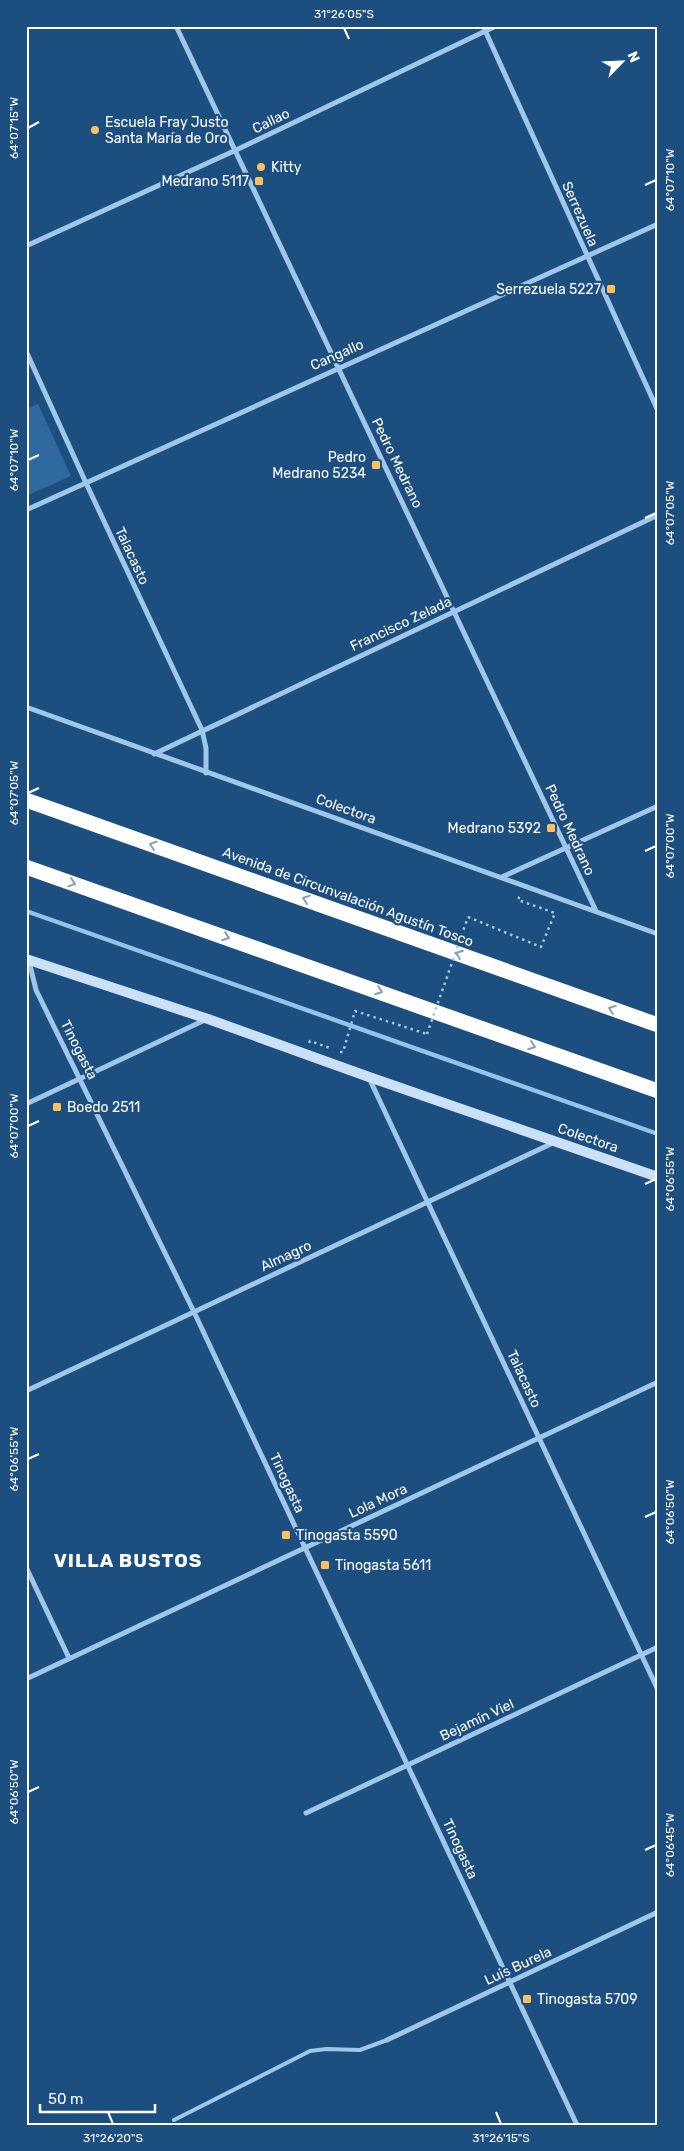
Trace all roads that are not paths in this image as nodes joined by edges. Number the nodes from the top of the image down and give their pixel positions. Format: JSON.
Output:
{"nodes":[{"id":1,"x":176,"y":26,"type":"edge"},
{"id":2,"x":496,"y":26,"type":"edge"},
{"id":3,"x":484,"y":29,"type":"edge"},
{"id":4,"x":234,"y":151,"type":"junction"},
{"id":5,"x":658,"y":224,"type":"edge"},
{"id":6,"x":26,"y":246,"type":"edge"},
{"id":7,"x":586,"y":255,"type":"junction"},
{"id":8,"x":26,"y":351,"type":"edge"},
{"id":9,"x":338,"y":367,"type":"junction"},
{"id":10,"x":658,"y":411,"type":"edge"},
{"id":11,"x":86,"y":483,"type":"junction"},
{"id":12,"x":26,"y":510,"type":"edge"},
{"id":13,"x":658,"y":515,"type":"edge"},
{"id":14,"x":455,"y":611,"type":"junction"},
{"id":15,"x":26,"y":707,"type":"edge"},
{"id":16,"x":202,"y":730,"type":"junction"},
{"id":17,"x":154,"y":754,"type":"junction"},
{"id":18,"x":206,"y":773,"type":"junction"},
{"id":19,"x":26,"y":800,"type":"edge"},
{"id":20,"x":658,"y":806,"type":"edge"},
{"id":21,"x":566,"y":849,"type":"junction"},
{"id":22,"x":26,"y":866,"type":"edge"},
{"id":23,"x":501,"y":878,"type":"junction"},
{"id":24,"x":596,"y":911,"type":"junction"},
{"id":25,"x":658,"y":934,"type":"edge"},
{"id":26,"x":28,"y":959,"type":"edge"},
{"id":27,"x":208,"y":1018,"type":"junction"},
{"id":28,"x":658,"y":1025,"type":"edge"},
{"id":29,"x":369,"y":1077,"type":"junction"},
{"id":30,"x":81,"y":1078,"type":"junction"},
{"id":31,"x":658,"y":1091,"type":"edge"},
{"id":32,"x":26,"y":1104,"type":"edge"},
{"id":33,"x":555,"y":1142,"type":"junction"},
{"id":34,"x":658,"y":1178,"type":"edge"},
{"id":35,"x":428,"y":1202,"type":"junction"},
{"id":36,"x":194,"y":1312,"type":"junction"},
{"id":37,"x":658,"y":1382,"type":"edge"},
{"id":38,"x":26,"y":1391,"type":"edge"},
{"id":39,"x":539,"y":1437,"type":"junction"},
{"id":40,"x":305,"y":1547,"type":"junction"},
{"id":41,"x":26,"y":1567,"type":"edge"},
{"id":42,"x":658,"y":1647,"type":"edge"},
{"id":43,"x":641,"y":1655,"type":"junction"},
{"id":44,"x":69,"y":1658,"type":"junction"},
{"id":45,"x":26,"y":1678,"type":"edge"},
{"id":46,"x":658,"y":1690,"type":"edge"},
{"id":47,"x":408,"y":1765,"type":"junction"},
{"id":48,"x":306,"y":1812,"type":"dead end"},
{"id":49,"x":658,"y":1912,"type":"edge"},
{"id":50,"x":510,"y":1982,"type":"junction"},
{"id":51,"x":387,"y":2040,"type":"joint"},
{"id":52,"x":174,"y":2120,"type":"dead end"},
{"id":53,"x":577,"y":2125,"type":"edge"}],
"edges":[{"from":1,"to":4,"type":"street","name":"Pedro Medrano"},
{"from":2,"to":3,"type":"street","name":"Callao"},
{"from":3,"to":4,"type":"street","name":"Callao"},
{"from":3,"to":7,"type":"street","name":"Serrezuela"},
{"from":4,"to":6,"type":"street","name":"Callao"},
{"from":4,"to":9,"type":"street","name":"Pedro Medrano"},
{"from":5,"to":7,"type":"street","name":"Cangallo"},
{"from":7,"to":9,"type":"street","name":"Cangallo"},
{"from":7,"to":10,"type":"street","name":"Serrezuela"},
{"from":8,"to":11,"type":"street","name":"Talacasto"},
{"from":9,"to":11,"type":"street","name":"Cangallo"},
{"from":9,"to":14,"type":"street","name":"Pedro Medrano"},
{"from":11,"to":12,"type":"street","name":"Cangallo"},
{"from":11,"to":16,"type":"street","name":"Talacasto"},
{"from":13,"to":14,"type":"street","name":"Francisco Zelada"},
{"from":14,"to":16,"type":"street","name":"Francisco Zelada"},
{"from":14,"to":21,"type":"street","name":"Pedro Medrano"},
{"from":15,"to":17,"type":"street","name":"Colectora"},
{"from":16,"to":17,"type":"street","name":"Francisco Zelada"},
{"from":16,"to":18,"type":"street","name":"Talacasto"},
{"from":17,"to":18,"type":"street","name":"Colectora"},
{"from":18,"to":23,"type":"street","name":"Colectora"},
{"from":28,"to":19,"type":"highway","name":"Avenida de Circunvalación Agustín Tosco","one_way":true},
{"from":20,"to":21,"type":"street"},
{"from":21,"to":23,"type":"street"},
{"from":21,"to":24,"type":"street","name":"Pedro Medrano"},
{"from":22,"to":31,"type":"highway","one_way":true},
{"from":23,"to":24,"type":"street","name":"Colectora"},
{"from":24,"to":25,"type":"street","name":"Colectora"},
{"from":26,"to":27,"type":"street","name":"Colectora"},
{"from":26,"to":30,"type":"street","name":"Tinogasta"},
{"from":27,"to":29,"type":"street","name":"Colectora"},
{"from":27,"to":30,"type":"street"},
{"from":29,"to":33,"type":"street","name":"Colectora"},
{"from":29,"to":35,"type":"street","name":"Talacasto"},
{"from":30,"to":32,"type":"street"},
{"from":30,"to":36,"type":"street","name":"Tinogasta"},
{"from":33,"to":34,"type":"street","name":"Colectora"},
{"from":33,"to":35,"type":"street","name":"Almagro"},
{"from":35,"to":36,"type":"street","name":"Almagro"},
{"from":35,"to":39,"type":"street","name":"Talacasto"},
{"from":36,"to":38,"type":"street","name":"Almagro"},
{"from":36,"to":40,"type":"street","name":"Tinogasta"},
{"from":37,"to":39,"type":"street","name":"Lola Mora"},
{"from":39,"to":40,"type":"street","name":"Lola Mora"},
{"from":39,"to":43,"type":"street","name":"Talacasto"},
{"from":40,"to":44,"type":"street","name":"Lola Mora"},
{"from":40,"to":47,"type":"street","name":"Tinogasta"},
{"from":41,"to":44,"type":"street"},
{"from":42,"to":43,"type":"street","name":"Bejamín Viel"},
{"from":43,"to":46,"type":"street","name":"Talacasto"},
{"from":43,"to":47,"type":"street","name":"Bejamín Viel"},
{"from":44,"to":45,"type":"street","name":"Lola Mora"},
{"from":47,"to":48,"type":"street","name":"Bejamín Viel"},
{"from":47,"to":50,"type":"street","name":"Tinogasta"},
{"from":49,"to":50,"type":"street","name":"Luis Burela"},
{"from":50,"to":51,"type":"street","name":"Luis Burela"},
{"from":50,"to":53,"type":"street","name":"Tinogasta"},
{"from":51,"to":52,"type":"lane"}]}
